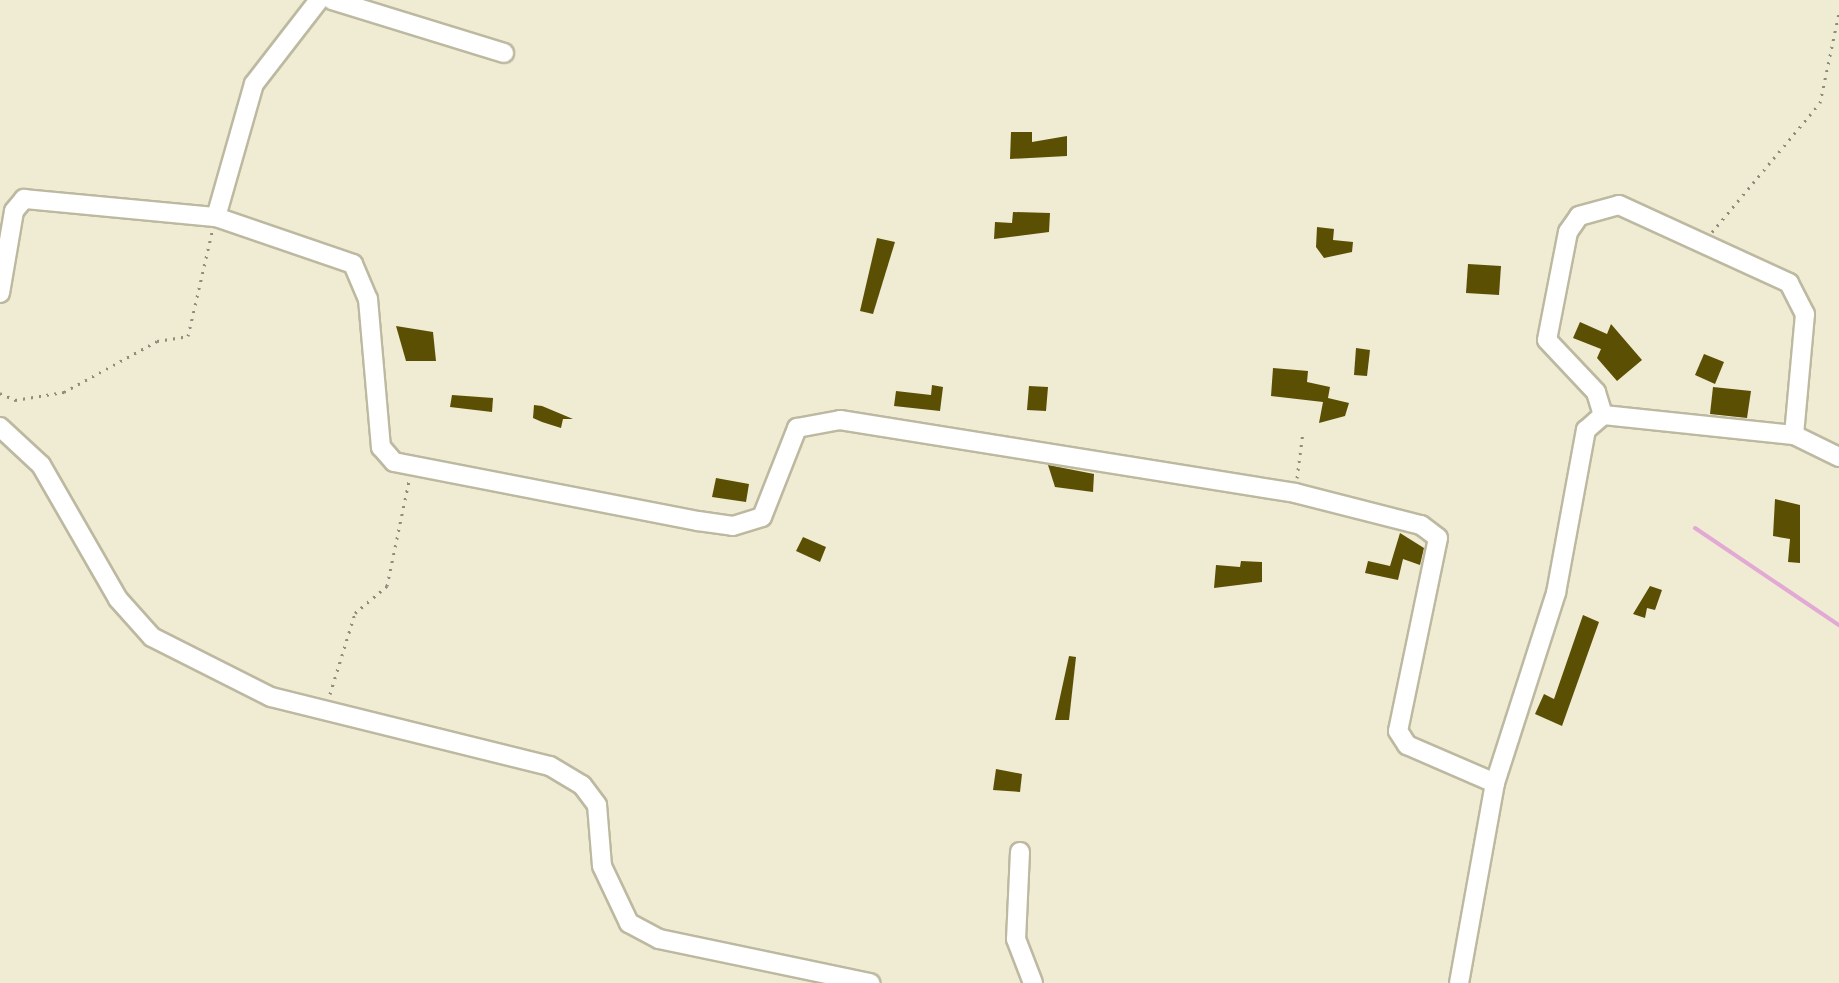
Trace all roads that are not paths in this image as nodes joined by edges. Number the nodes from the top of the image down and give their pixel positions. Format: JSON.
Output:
{"nodes":[{"id":1,"x":319,"y":0,"type":"edge"},
{"id":2,"x":332,"y":0,"type":"edge"},
{"id":3,"x":504,"y":53,"type":"dead end"},
{"id":4,"x":216,"y":217,"type":"junction"},
{"id":5,"x":0,"y":293,"type":"edge"},
{"id":6,"x":1603,"y":415,"type":"junction"},
{"id":7,"x":0,"y":427,"type":"edge"},
{"id":8,"x":1794,"y":435,"type":"junction"},
{"id":9,"x":1839,"y":457,"type":"edge"},
{"id":10,"x":1495,"y":783,"type":"junction"},
{"id":11,"x":1020,"y":852,"type":"dead end"},
{"id":12,"x":870,"y":983,"type":"edge"},
{"id":13,"x":1033,"y":983,"type":"edge"},
{"id":14,"x":1459,"y":983,"type":"edge"}],
"edges":[{"from":1,"to":4,"type":"street"},
{"from":2,"to":3,"type":"street"},
{"from":4,"to":5,"type":"street"},
{"from":4,"to":10,"type":"street"},
{"from":6,"to":8,"type":"street"},
{"from":6,"to":8,"type":"street"},
{"from":6,"to":10,"type":"street"},
{"from":7,"to":12,"type":"street"},
{"from":8,"to":9,"type":"street"},
{"from":10,"to":14,"type":"street"},
{"from":11,"to":13,"type":"street"}]}
